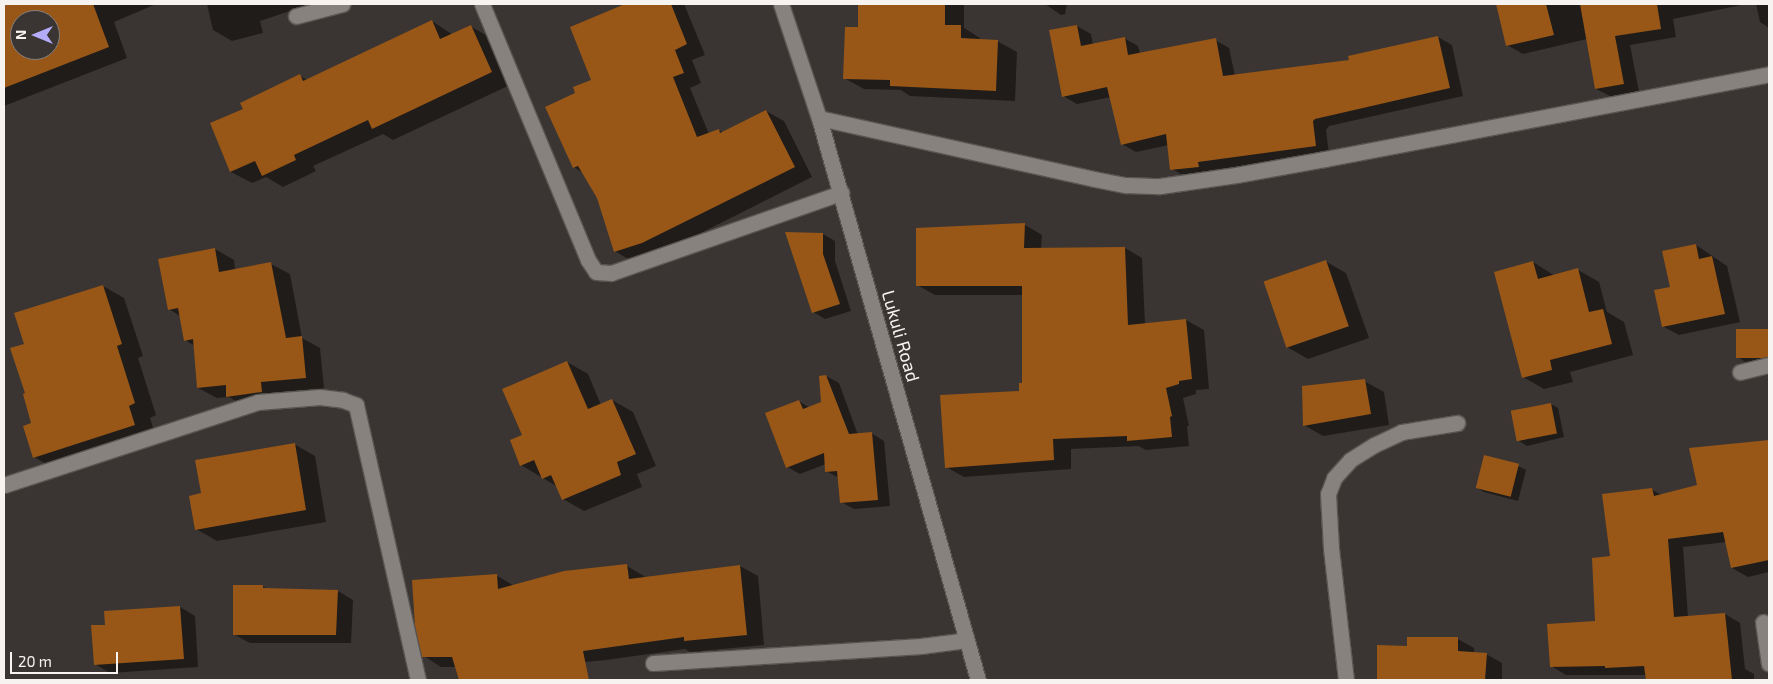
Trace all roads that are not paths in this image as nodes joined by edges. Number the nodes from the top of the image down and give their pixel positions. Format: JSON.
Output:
{"nodes":[{"id":1,"x":342,"y":4,"type":"edge"},
{"id":2,"x":482,"y":4,"type":"edge"},
{"id":3,"x":781,"y":4,"type":"edge"},
{"id":4,"x":296,"y":16,"type":"dead end"},
{"id":5,"x":1769,"y":74,"type":"edge"},
{"id":6,"x":819,"y":118,"type":"junction"},
{"id":7,"x":841,"y":193,"type":"junction"},
{"id":8,"x":1769,"y":365,"type":"edge"},
{"id":9,"x":1740,"y":372,"type":"dead end"},
{"id":10,"x":1457,"y":423,"type":"dead end"},
{"id":11,"x":4,"y":485,"type":"edge"},
{"id":12,"x":1763,"y":622,"type":"dead end"},
{"id":13,"x":967,"y":640,"type":"junction"},
{"id":14,"x":653,"y":663,"type":"dead end"},
{"id":15,"x":1769,"y":664,"type":"edge"},
{"id":16,"x":418,"y":680,"type":"edge"},
{"id":17,"x":978,"y":680,"type":"edge"},
{"id":18,"x":1346,"y":680,"type":"edge"}],
"edges":[{"from":1,"to":4,"type":"street"},
{"from":2,"to":7,"type":"street"},
{"from":3,"to":6,"type":"street","name":"Lukuli Road"},
{"from":5,"to":6,"type":"street"},
{"from":6,"to":7,"type":"street","name":"Lukuli Road"},
{"from":7,"to":13,"type":"street","name":"Lukuli Road"},
{"from":8,"to":9,"type":"street"},
{"from":10,"to":18,"type":"street"},
{"from":11,"to":16,"type":"street"},
{"from":12,"to":15,"type":"street"},
{"from":13,"to":14,"type":"street"},
{"from":13,"to":17,"type":"street","name":"Lukuli Road"}]}
